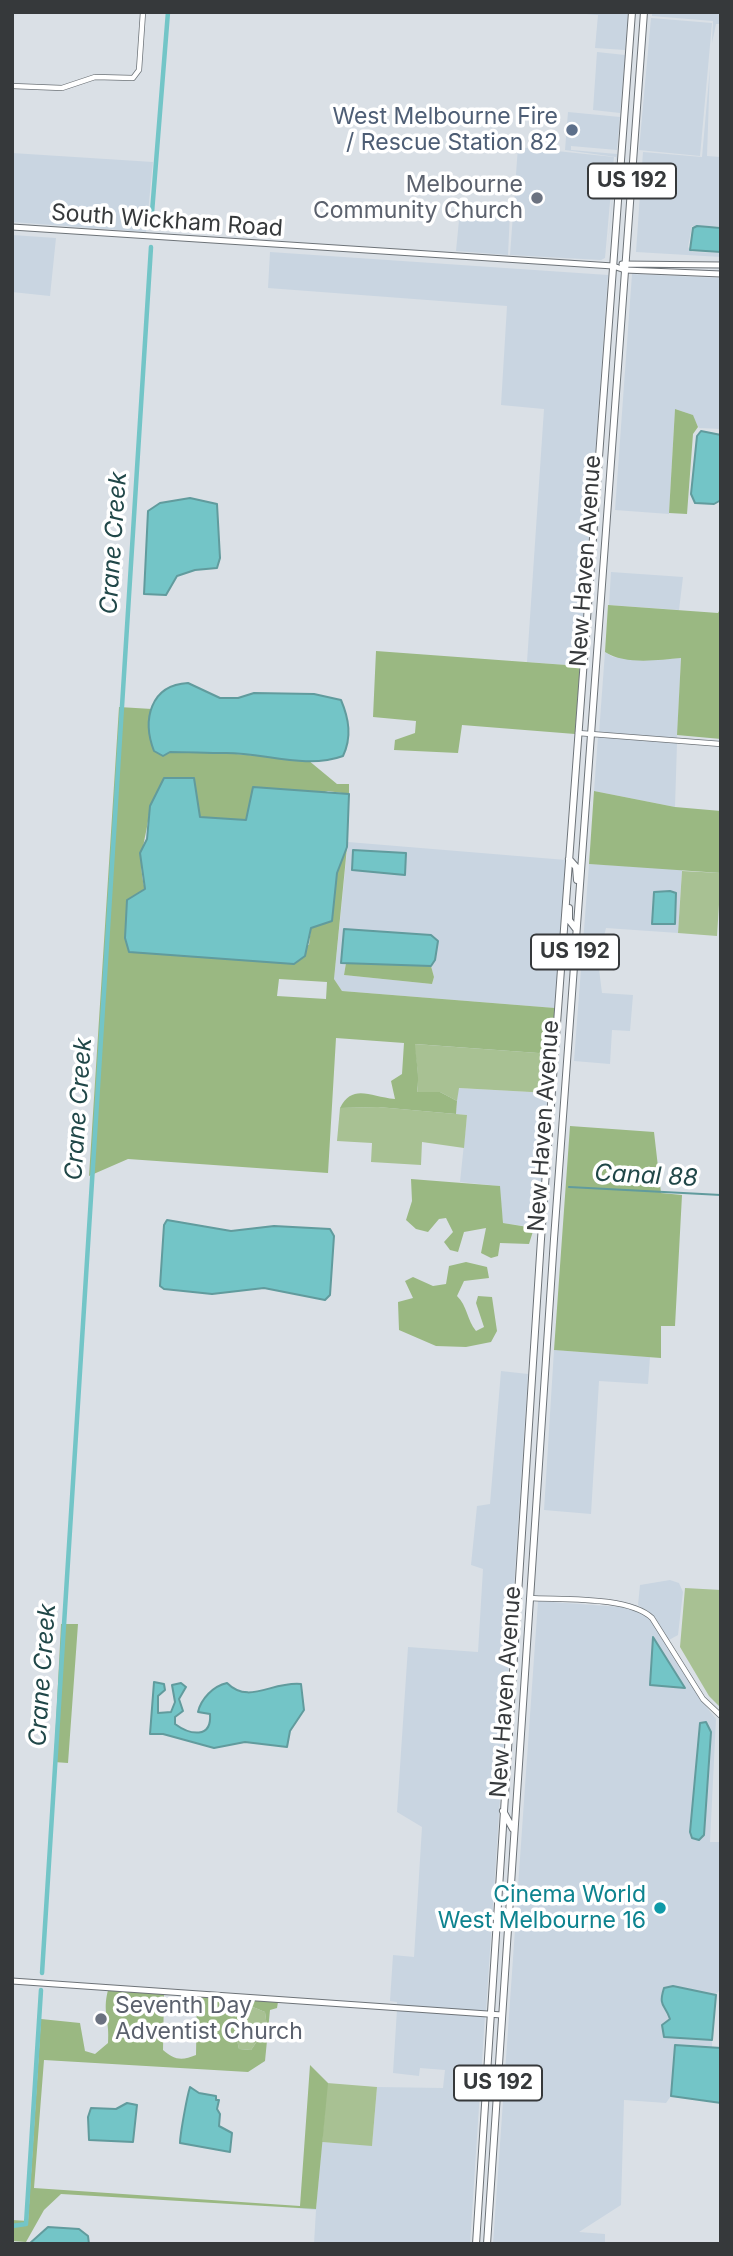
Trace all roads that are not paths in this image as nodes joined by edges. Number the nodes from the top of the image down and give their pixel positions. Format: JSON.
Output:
{"nodes":[{"id":1,"x":143,"y":12,"type":"edge"},
{"id":2,"x":632,"y":12,"type":"edge"},
{"id":3,"x":644,"y":12,"type":"edge"},
{"id":4,"x":630,"y":36,"type":"junction"},
{"id":5,"x":628,"y":53,"type":"junction"},
{"id":6,"x":641,"y":54,"type":"junction"},
{"id":7,"x":640,"y":73,"type":"junction"},
{"id":8,"x":12,"y":86,"type":"edge"},
{"id":9,"x":12,"y":227,"type":"edge"},
{"id":10,"x":721,"y":265,"type":"edge"},
{"id":11,"x":613,"y":267,"type":"junction"},
{"id":12,"x":626,"y":267,"type":"junction"},
{"id":13,"x":721,"y":274,"type":"edge"},
{"id":14,"x":606,"y":358,"type":"junction"},
{"id":15,"x":605,"y":378,"type":"junction"},
{"id":16,"x":617,"y":378,"type":"junction"},
{"id":17,"x":616,"y":396,"type":"junction"},
{"id":18,"x":601,"y":425,"type":"junction"},
{"id":19,"x":613,"y":437,"type":"junction"},
{"id":20,"x":600,"y":442,"type":"junction"},
{"id":21,"x":611,"y":458,"type":"junction"},
{"id":22,"x":594,"y":518,"type":"junction"},
{"id":23,"x":593,"y":536,"type":"junction"},
{"id":24,"x":605,"y":536,"type":"junction"},
{"id":25,"x":604,"y":558,"type":"junction"},
{"id":26,"x":583,"y":663,"type":"junction"},
{"id":27,"x":595,"y":681,"type":"junction"},
{"id":28,"x":578,"y":733,"type":"junction"},
{"id":29,"x":591,"y":734,"type":"junction"},
{"id":30,"x":721,"y":744,"type":"edge"},
{"id":31,"x":569,"y":859,"type":"junction"},
{"id":32,"x":566,"y":896,"type":"junction"},
{"id":33,"x":578,"y":906,"type":"junction"},
{"id":34,"x":576,"y":929,"type":"junction"},
{"id":35,"x":561,"y":970,"type":"junction"},
{"id":36,"x":572,"y":992,"type":"junction"},
{"id":37,"x":556,"y":1039,"type":"junction"},
{"id":38,"x":567,"y":1057,"type":"junction"},
{"id":39,"x":543,"y":1205,"type":"junction"},
{"id":40,"x":542,"y":1221,"type":"junction"},
{"id":41,"x":555,"y":1222,"type":"junction"},
{"id":42,"x":554,"y":1240,"type":"junction"},
{"id":43,"x":535,"y":1330,"type":"junction"},
{"id":44,"x":534,"y":1349,"type":"junction"},
{"id":45,"x":546,"y":1350,"type":"junction"},
{"id":46,"x":545,"y":1367,"type":"junction"},
{"id":47,"x":530,"y":1408,"type":"junction"},
{"id":48,"x":542,"y":1414,"type":"junction"},
{"id":49,"x":524,"y":1491,"type":"junction"},
{"id":50,"x":536,"y":1510,"type":"junction"},
{"id":51,"x":521,"y":1541,"type":"junction"},
{"id":52,"x":533,"y":1558,"type":"junction"},
{"id":53,"x":518,"y":1582,"type":"junction"},
{"id":54,"x":530,"y":1598,"type":"junction"},
{"id":55,"x":516,"y":1614,"type":"junction"},
{"id":56,"x":527,"y":1634,"type":"junction"},
{"id":57,"x":510,"y":1708,"type":"junction"},
{"id":58,"x":522,"y":1712,"type":"junction"},
{"id":59,"x":721,"y":1716,"type":"edge"},
{"id":60,"x":505,"y":1784,"type":"junction"},
{"id":61,"x":516,"y":1805,"type":"junction"},
{"id":62,"x":503,"y":1811,"type":"junction"},
{"id":63,"x":514,"y":1834,"type":"junction"},
{"id":64,"x":498,"y":1882,"type":"junction"},
{"id":65,"x":497,"y":1898,"type":"junction"},
{"id":66,"x":510,"y":1901,"type":"junction"},
{"id":67,"x":509,"y":1918,"type":"junction"},
{"id":68,"x":12,"y":1980,"type":"edge"},
{"id":69,"x":490,"y":2014,"type":"junction"},
{"id":70,"x":502,"y":2015,"type":"junction"},
{"id":71,"x":476,"y":2244,"type":"edge"},
{"id":72,"x":487,"y":2244,"type":"edge"}],
"edges":[{"from":1,"to":8,"type":"street"},
{"from":2,"to":4,"type":"main road","name":"New Haven Avenue","number":"US 192"},
{"from":3,"to":6,"type":"main road","name":"New Haven Avenue","number":"US 192"},
{"from":4,"to":5,"type":"main road","name":"New Haven Avenue","number":"US 192"},
{"from":4,"to":6,"type":"main road"},
{"from":5,"to":7,"type":"main road"},
{"from":5,"to":11,"type":"main road","name":"New Haven Avenue","number":"US 192"},
{"from":6,"to":7,"type":"main road","name":"New Haven Avenue","number":"US 192"},
{"from":7,"to":12,"type":"main road","name":"New Haven Avenue","number":"US 192"},
{"from":9,"to":11,"type":"main road","name":"South Wickham Road"},
{"from":10,"to":12,"type":"main road"},
{"from":11,"to":12,"type":"main road","name":"South Wickham Road"},
{"from":11,"to":14,"type":"main road","name":"New Haven Avenue","number":"US 192"},
{"from":12,"to":13,"type":"main road"},
{"from":12,"to":16,"type":"main road","name":"New Haven Avenue","number":"US 192"},
{"from":14,"to":15,"type":"main road","name":"New Haven Avenue","number":"US 192"},
{"from":14,"to":16,"type":"main road"},
{"from":15,"to":17,"type":"main road"},
{"from":15,"to":18,"type":"main road","name":"New Haven Avenue","number":"US 192"},
{"from":16,"to":17,"type":"main road","name":"New Haven Avenue","number":"US 192"},
{"from":17,"to":19,"type":"main road","name":"New Haven Avenue","number":"US 192"},
{"from":18,"to":19,"type":"main road"},
{"from":18,"to":20,"type":"main road","name":"New Haven Avenue","number":"US 192"},
{"from":19,"to":21,"type":"main road","name":"New Haven Avenue","number":"US 192"},
{"from":20,"to":21,"type":"main road"},
{"from":20,"to":22,"type":"main road","name":"New Haven Avenue","number":"US 192"},
{"from":21,"to":24,"type":"main road","name":"New Haven Avenue","number":"US 192"},
{"from":22,"to":23,"type":"main road","name":"New Haven Avenue","number":"US 192"},
{"from":22,"to":24,"type":"main road"},
{"from":23,"to":25,"type":"main road"},
{"from":23,"to":26,"type":"main road","name":"New Haven Avenue","number":"US 192"},
{"from":24,"to":25,"type":"main road","name":"New Haven Avenue","number":"US 192"},
{"from":25,"to":27,"type":"main road","name":"New Haven Avenue","number":"US 192"},
{"from":26,"to":27,"type":"main road"},
{"from":26,"to":28,"type":"main road","name":"New Haven Avenue","number":"US 192"},
{"from":27,"to":29,"type":"main road","name":"New Haven Avenue","number":"US 192"},
{"from":28,"to":29,"type":"street"},
{"from":28,"to":31,"type":"main road","name":"New Haven Avenue","number":"US 192"},
{"from":29,"to":30,"type":"street"},
{"from":29,"to":33,"type":"main road","name":"New Haven Avenue","number":"US 192"},
{"from":31,"to":32,"type":"main road","name":"New Haven Avenue","number":"US 192"},
{"from":31,"to":33,"type":"main road"},
{"from":32,"to":34,"type":"main road"},
{"from":32,"to":35,"type":"main road","name":"New Haven Avenue","number":"US 192"},
{"from":33,"to":34,"type":"main road","name":"New Haven Avenue","number":"US 192"},
{"from":34,"to":36,"type":"main road","name":"New Haven Avenue","number":"US 192"},
{"from":35,"to":36,"type":"main road"},
{"from":35,"to":37,"type":"main road","name":"New Haven Avenue","number":"US 192"},
{"from":36,"to":38,"type":"main road","name":"New Haven Avenue","number":"US 192"},
{"from":37,"to":38,"type":"main road"},
{"from":37,"to":39,"type":"main road","name":"New Haven Avenue","number":"US 192"},
{"from":38,"to":41,"type":"main road","name":"New Haven Avenue","number":"US 192"},
{"from":39,"to":40,"type":"main road","name":"New Haven Avenue","number":"US 192"},
{"from":39,"to":41,"type":"main road"},
{"from":40,"to":42,"type":"main road"},
{"from":40,"to":43,"type":"main road","name":"New Haven Avenue","number":"US 192"},
{"from":41,"to":42,"type":"main road","name":"New Haven Avenue","number":"US 192"},
{"from":42,"to":45,"type":"main road","name":"New Haven Avenue","number":"US 192"},
{"from":43,"to":44,"type":"main road","name":"New Haven Avenue","number":"US 192"},
{"from":43,"to":45,"type":"main road"},
{"from":44,"to":46,"type":"main road"},
{"from":44,"to":47,"type":"main road","name":"New Haven Avenue","number":"US 192"},
{"from":45,"to":46,"type":"main road","name":"New Haven Avenue","number":"US 192"},
{"from":46,"to":48,"type":"main road","name":"New Haven Avenue","number":"US 192"},
{"from":47,"to":48,"type":"main road"},
{"from":47,"to":49,"type":"main road","name":"New Haven Avenue","number":"US 192"},
{"from":48,"to":50,"type":"main road","name":"New Haven Avenue","number":"US 192"},
{"from":49,"to":50,"type":"main road"},
{"from":49,"to":51,"type":"main road","name":"New Haven Avenue","number":"US 192"},
{"from":50,"to":52,"type":"main road","name":"New Haven Avenue","number":"US 192"},
{"from":51,"to":52,"type":"main road"},
{"from":51,"to":53,"type":"main road","name":"New Haven Avenue","number":"US 192"},
{"from":52,"to":54,"type":"main road","name":"New Haven Avenue","number":"US 192"},
{"from":53,"to":54,"type":"main road"},
{"from":53,"to":55,"type":"main road","name":"New Haven Avenue","number":"US 192"},
{"from":54,"to":56,"type":"main road","name":"New Haven Avenue","number":"US 192"},
{"from":54,"to":59,"type":"street"},
{"from":55,"to":56,"type":"main road"},
{"from":55,"to":57,"type":"main road","name":"New Haven Avenue","number":"US 192"},
{"from":56,"to":58,"type":"main road","name":"New Haven Avenue","number":"US 192"},
{"from":57,"to":58,"type":"main road"},
{"from":57,"to":60,"type":"main road","name":"New Haven Avenue","number":"US 192"},
{"from":58,"to":61,"type":"main road","name":"New Haven Avenue","number":"US 192"},
{"from":60,"to":61,"type":"main road"},
{"from":60,"to":62,"type":"main road","name":"New Haven Avenue","number":"US 192"},
{"from":61,"to":63,"type":"main road","name":"New Haven Avenue","number":"US 192"},
{"from":62,"to":63,"type":"main road"},
{"from":62,"to":64,"type":"main road","name":"New Haven Avenue","number":"US 192"},
{"from":63,"to":66,"type":"main road","name":"New Haven Avenue","number":"US 192"},
{"from":64,"to":65,"type":"main road","name":"New Haven Avenue","number":"US 192"},
{"from":64,"to":66,"type":"main road"},
{"from":65,"to":67,"type":"main road"},
{"from":65,"to":69,"type":"main road","name":"New Haven Avenue","number":"US 192"},
{"from":66,"to":67,"type":"main road","name":"New Haven Avenue","number":"US 192"},
{"from":67,"to":70,"type":"main road","name":"New Haven Avenue","number":"US 192"},
{"from":68,"to":69,"type":"main road"},
{"from":69,"to":70,"type":"main road"},
{"from":69,"to":71,"type":"main road","name":"New Haven Avenue","number":"US 192"},
{"from":70,"to":72,"type":"main road","name":"New Haven Avenue","number":"US 192"}]}
